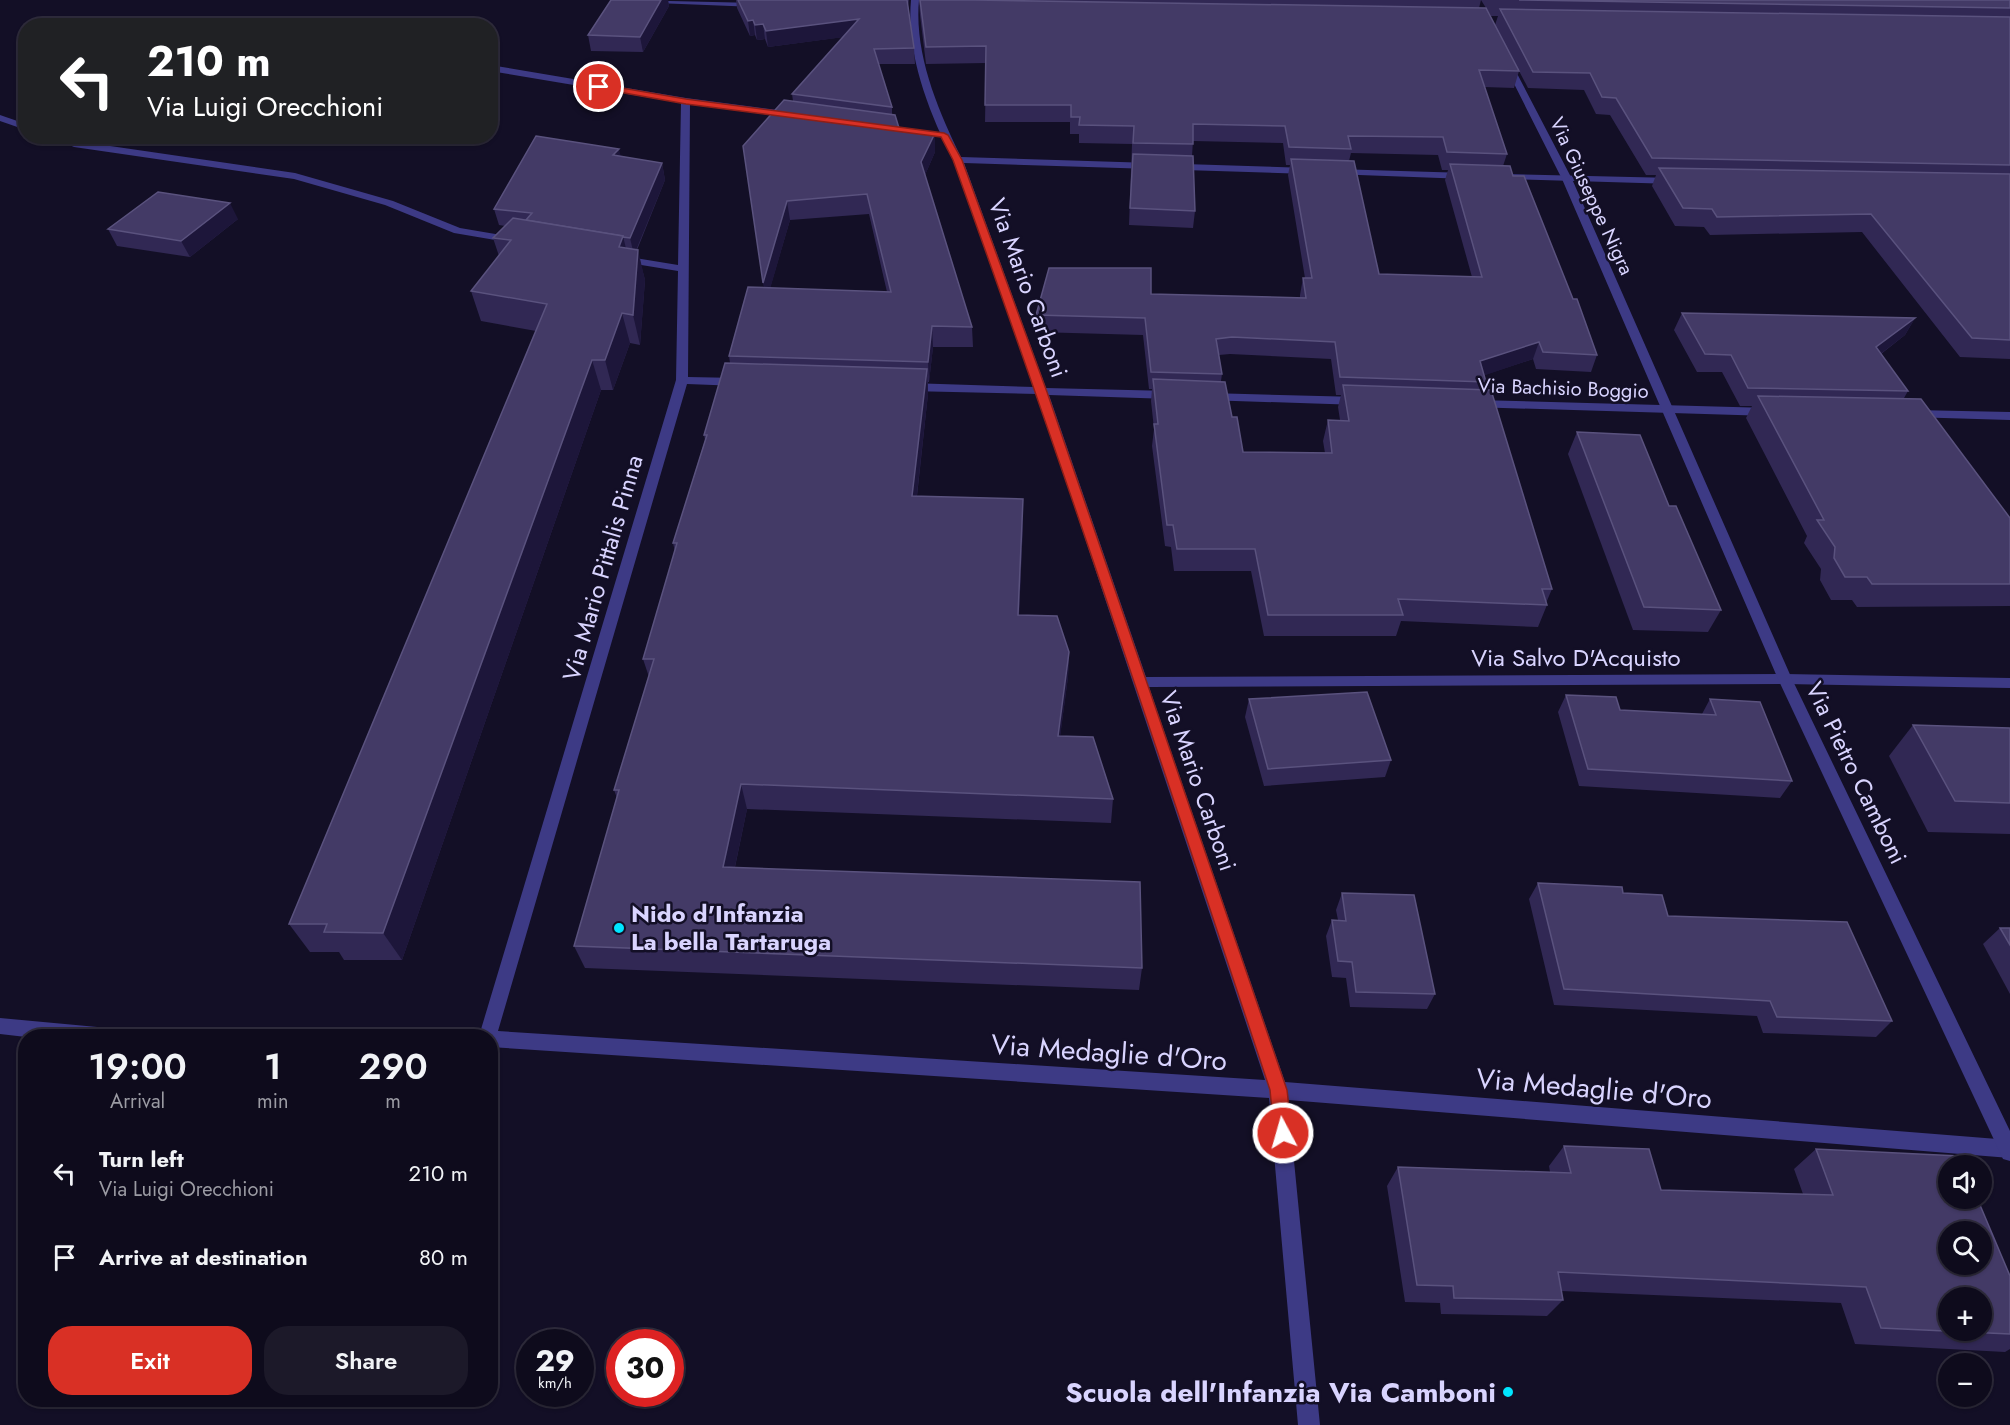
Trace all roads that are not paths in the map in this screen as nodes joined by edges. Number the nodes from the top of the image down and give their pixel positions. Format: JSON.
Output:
{"nodes":[{"id":1,"x":631,"y":0,"type":"edge"},
{"id":2,"x":672,"y":1,"type":"edge"},
{"id":3,"x":765,"y":5,"type":"edge"},
{"id":4,"x":913,"y":8,"type":"edge"},
{"id":5,"x":1501,"y":50,"type":"edge"},
{"id":6,"x":498,"y":69,"type":"edge"},
{"id":7,"x":686,"y":101,"type":"junction"},
{"id":8,"x":802,"y":117,"type":"edge"},
{"id":9,"x":0,"y":118,"type":"edge"},
{"id":10,"x":18,"y":124,"type":"edge"},
{"id":11,"x":74,"y":144,"type":"edge"},
{"id":12,"x":958,"y":160,"type":"junction"},
{"id":13,"x":1313,"y":171,"type":"edge"},
{"id":14,"x":1325,"y":171,"type":"edge"},
{"id":15,"x":1481,"y":176,"type":"edge"},
{"id":16,"x":1492,"y":177,"type":"edge"},
{"id":17,"x":1567,"y":179,"type":"junction"},
{"id":18,"x":1689,"y":181,"type":"edge"},
{"id":19,"x":525,"y":242,"type":"edge"},
{"id":20,"x":616,"y":258,"type":"edge"},
{"id":21,"x":683,"y":269,"type":"junction"},
{"id":22,"x":682,"y":380,"type":"junction"},
{"id":23,"x":747,"y":382,"type":"edge"},
{"id":24,"x":898,"y":387,"type":"edge"},
{"id":25,"x":1042,"y":392,"type":"junction"},
{"id":26,"x":1371,"y":401,"type":"edge"},
{"id":27,"x":1466,"y":404,"type":"edge"},
{"id":28,"x":1669,"y":411,"type":"junction"},
{"id":29,"x":1783,"y":412,"type":"edge"},
{"id":30,"x":1903,"y":414,"type":"edge"},
{"id":31,"x":2010,"y":416,"type":"edge"},
{"id":32,"x":1785,"y":679,"type":"junction"},
{"id":33,"x":1141,"y":682,"type":"junction"},
{"id":34,"x":2010,"y":683,"type":"edge"},
{"id":35,"x":0,"y":1026,"type":"edge"},
{"id":36,"x":32,"y":1029,"type":"edge"},
{"id":37,"x":492,"y":1029,"type":"edge"},
{"id":38,"x":498,"y":1039,"type":"edge"},
{"id":39,"x":1278,"y":1090,"type":"junction"},
{"id":40,"x":2010,"y":1150,"type":"edge"},
{"id":41,"x":1309,"y":1425,"type":"edge"}],
"edges":[{"from":1,"to":2,"type":"street"},
{"from":2,"to":3,"type":"street"},
{"from":4,"to":12,"type":"street","name":"Via Mario Carboni"},
{"from":5,"to":17,"type":"street","name":"Via Giuseppe Nigra"},
{"from":6,"to":7,"type":"street"},
{"from":7,"to":8,"type":"street"},
{"from":7,"to":21,"type":"street","name":"Via Mario Pittalis Pinna"},
{"from":9,"to":10,"type":"street"},
{"from":11,"to":19,"type":"street"},
{"from":12,"to":13,"type":"street"},
{"from":12,"to":25,"type":"street","name":"Via Mario Carboni"},
{"from":14,"to":15,"type":"street"},
{"from":16,"to":17,"type":"street"},
{"from":17,"to":18,"type":"street"},
{"from":17,"to":28,"type":"street","name":"Via Giuseppe Nigra"},
{"from":20,"to":21,"type":"street"},
{"from":21,"to":22,"type":"street","name":"Via Mario Pittalis Pinna"},
{"from":22,"to":23,"type":"street"},
{"from":22,"to":37,"type":"street","name":"Via Mario Pittalis Pinna"},
{"from":24,"to":25,"type":"street"},
{"from":25,"to":26,"type":"street"},
{"from":25,"to":33,"type":"street","name":"Via Mario Carboni"},
{"from":27,"to":28,"type":"street","name":"Via Bachisio Boggio"},
{"from":28,"to":29,"type":"street","name":"Via Bachisio Boggio"},
{"from":28,"to":32,"type":"street","name":"Via Pietro Camboni"},
{"from":30,"to":31,"type":"street"},
{"from":32,"to":33,"type":"street","name":"Via Salvo D'Acquisto"},
{"from":32,"to":34,"type":"street","name":"Via Salvo D'Acquisto"},
{"from":32,"to":40,"type":"street","name":"Via Pietro Camboni"},
{"from":33,"to":39,"type":"street","name":"Via Mario Carboni"},
{"from":35,"to":36,"type":"street"},
{"from":38,"to":39,"type":"street","name":"Via Medaglie d'Oro"},
{"from":39,"to":40,"type":"street","name":"Via Medaglie d'Oro"},
{"from":39,"to":41,"type":"street","name":"Via Mario Carboni"}]}
